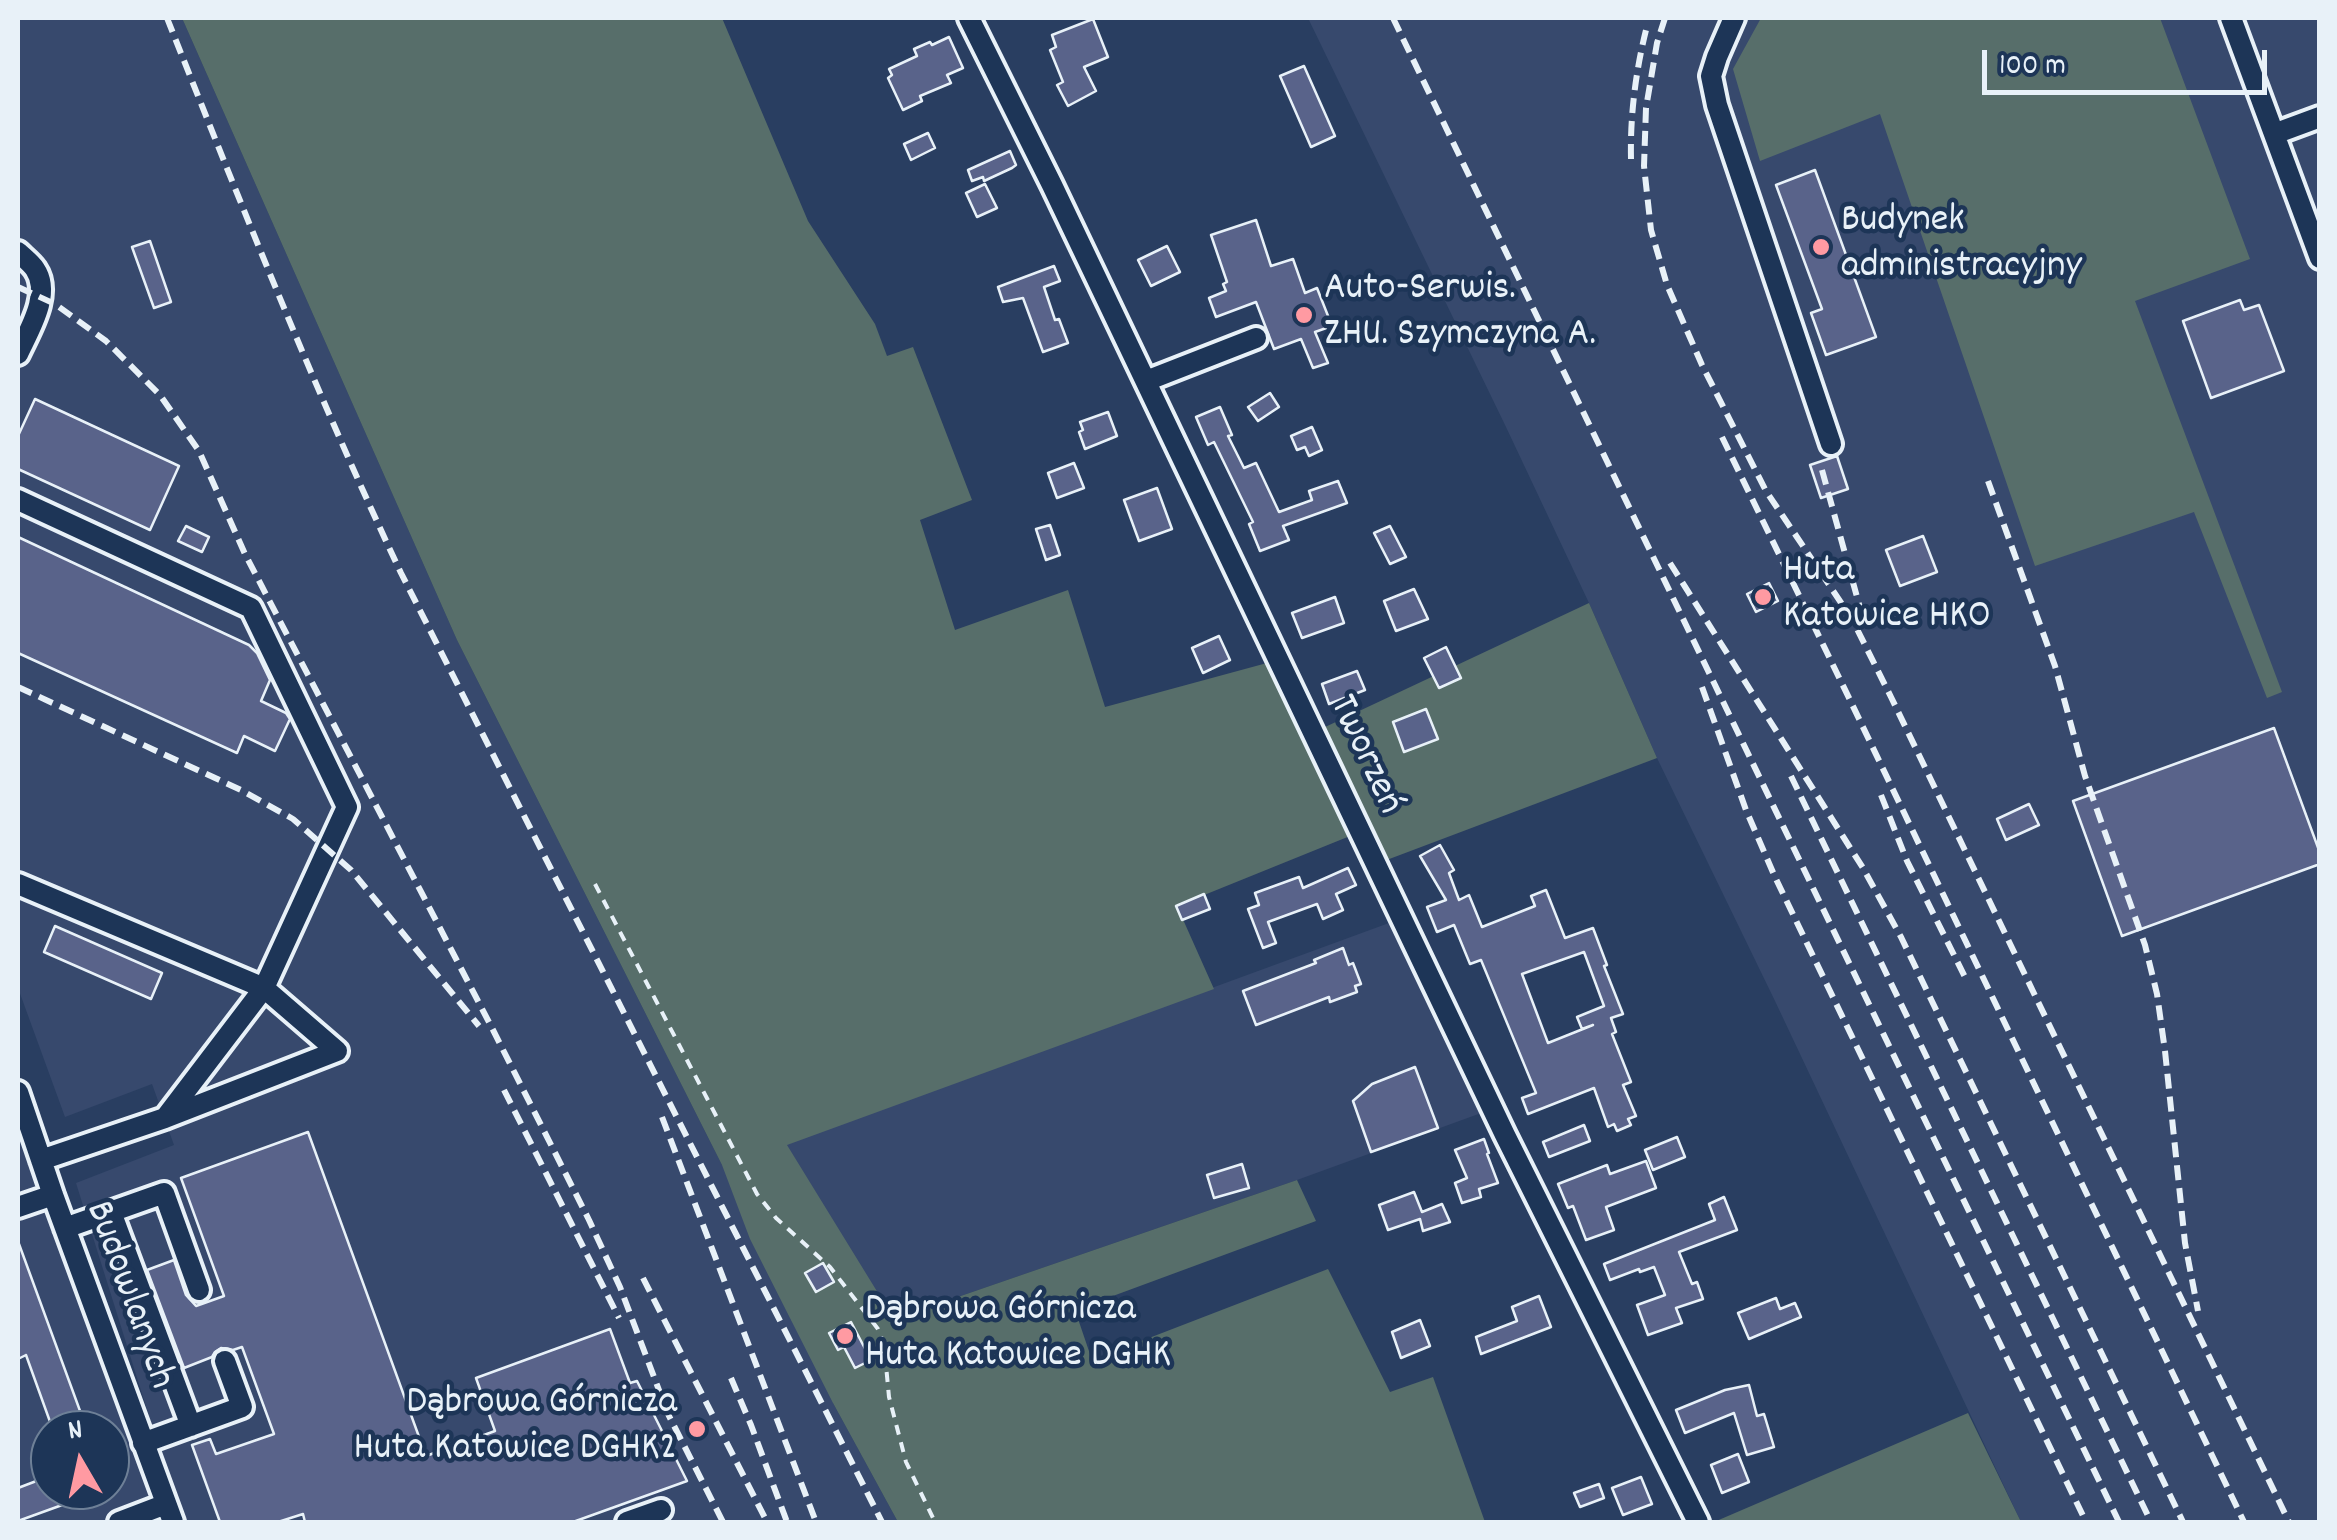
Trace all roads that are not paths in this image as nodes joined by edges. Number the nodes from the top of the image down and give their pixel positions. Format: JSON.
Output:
{"nodes":[{"id":1,"x":969,"y":18,"type":"edge"},
{"id":2,"x":1734,"y":18,"type":"edge"},
{"id":3,"x":2231,"y":18,"type":"edge"},
{"id":4,"x":2320,"y":118,"type":"edge"},
{"id":5,"x":2274,"y":134,"type":"junction"},
{"id":6,"x":18,"y":252,"type":"edge"},
{"id":7,"x":2320,"y":258,"type":"edge"},
{"id":8,"x":1256,"y":338,"type":"dead end"},
{"id":9,"x":18,"y":354,"type":"edge"},
{"id":10,"x":1146,"y":382,"type":"junction"},
{"id":11,"x":1831,"y":444,"type":"dead end"},
{"id":12,"x":18,"y":500,"type":"edge"},
{"id":13,"x":18,"y":884,"type":"edge"},
{"id":14,"x":264,"y":988,"type":"junction"},
{"id":15,"x":18,"y":1092,"type":"edge"},
{"id":16,"x":165,"y":1118,"type":"junction"},
{"id":17,"x":41,"y":1160,"type":"junction"},
{"id":18,"x":52,"y":1195,"type":"junction"},
{"id":19,"x":18,"y":1207,"type":"edge"},
{"id":20,"x":112,"y":1212,"type":"junction"},
{"id":21,"x":65,"y":1228,"type":"junction"},
{"id":22,"x":199,"y":1290,"type":"dead end"},
{"id":23,"x":225,"y":1361,"type":"dead end"},
{"id":24,"x":190,"y":1426,"type":"junction"},
{"id":25,"x":144,"y":1443,"type":"junction"},
{"id":26,"x":662,"y":1510,"type":"dead end"},
{"id":27,"x":169,"y":1513,"type":"edge"},
{"id":28,"x":120,"y":1522,"type":"edge"},
{"id":29,"x":627,"y":1522,"type":"edge"},
{"id":30,"x":1698,"y":1522,"type":"edge"}],
"edges":[{"from":1,"to":10,"type":"street","name":"Tworzeń"},
{"from":2,"to":11,"type":"street"},
{"from":3,"to":5,"type":"street"},
{"from":4,"to":5,"type":"street"},
{"from":5,"to":7,"type":"street"},
{"from":6,"to":9,"type":"street"},
{"from":8,"to":10,"type":"street"},
{"from":10,"to":30,"type":"street","name":"Tworzeń"},
{"from":12,"to":14,"type":"street"},
{"from":13,"to":14,"type":"street"},
{"from":14,"to":16,"type":"street"},
{"from":14,"to":16,"type":"street"},
{"from":15,"to":17,"type":"street","name":"Budowlanych"},
{"from":16,"to":17,"type":"street"},
{"from":17,"to":18,"type":"street","name":"Budowlanych"},
{"from":18,"to":19,"type":"street"},
{"from":18,"to":21,"type":"street","name":"Budowlanych"},
{"from":20,"to":21,"type":"street"},
{"from":20,"to":22,"type":"street"},
{"from":20,"to":24,"type":"street"},
{"from":21,"to":25,"type":"street","name":"Budowlanych"},
{"from":23,"to":24,"type":"street"},
{"from":24,"to":25,"type":"street"},
{"from":25,"to":27,"type":"street","name":"Budowlanych"},
{"from":26,"to":29,"type":"street"},
{"from":27,"to":28,"type":"street"}]}
